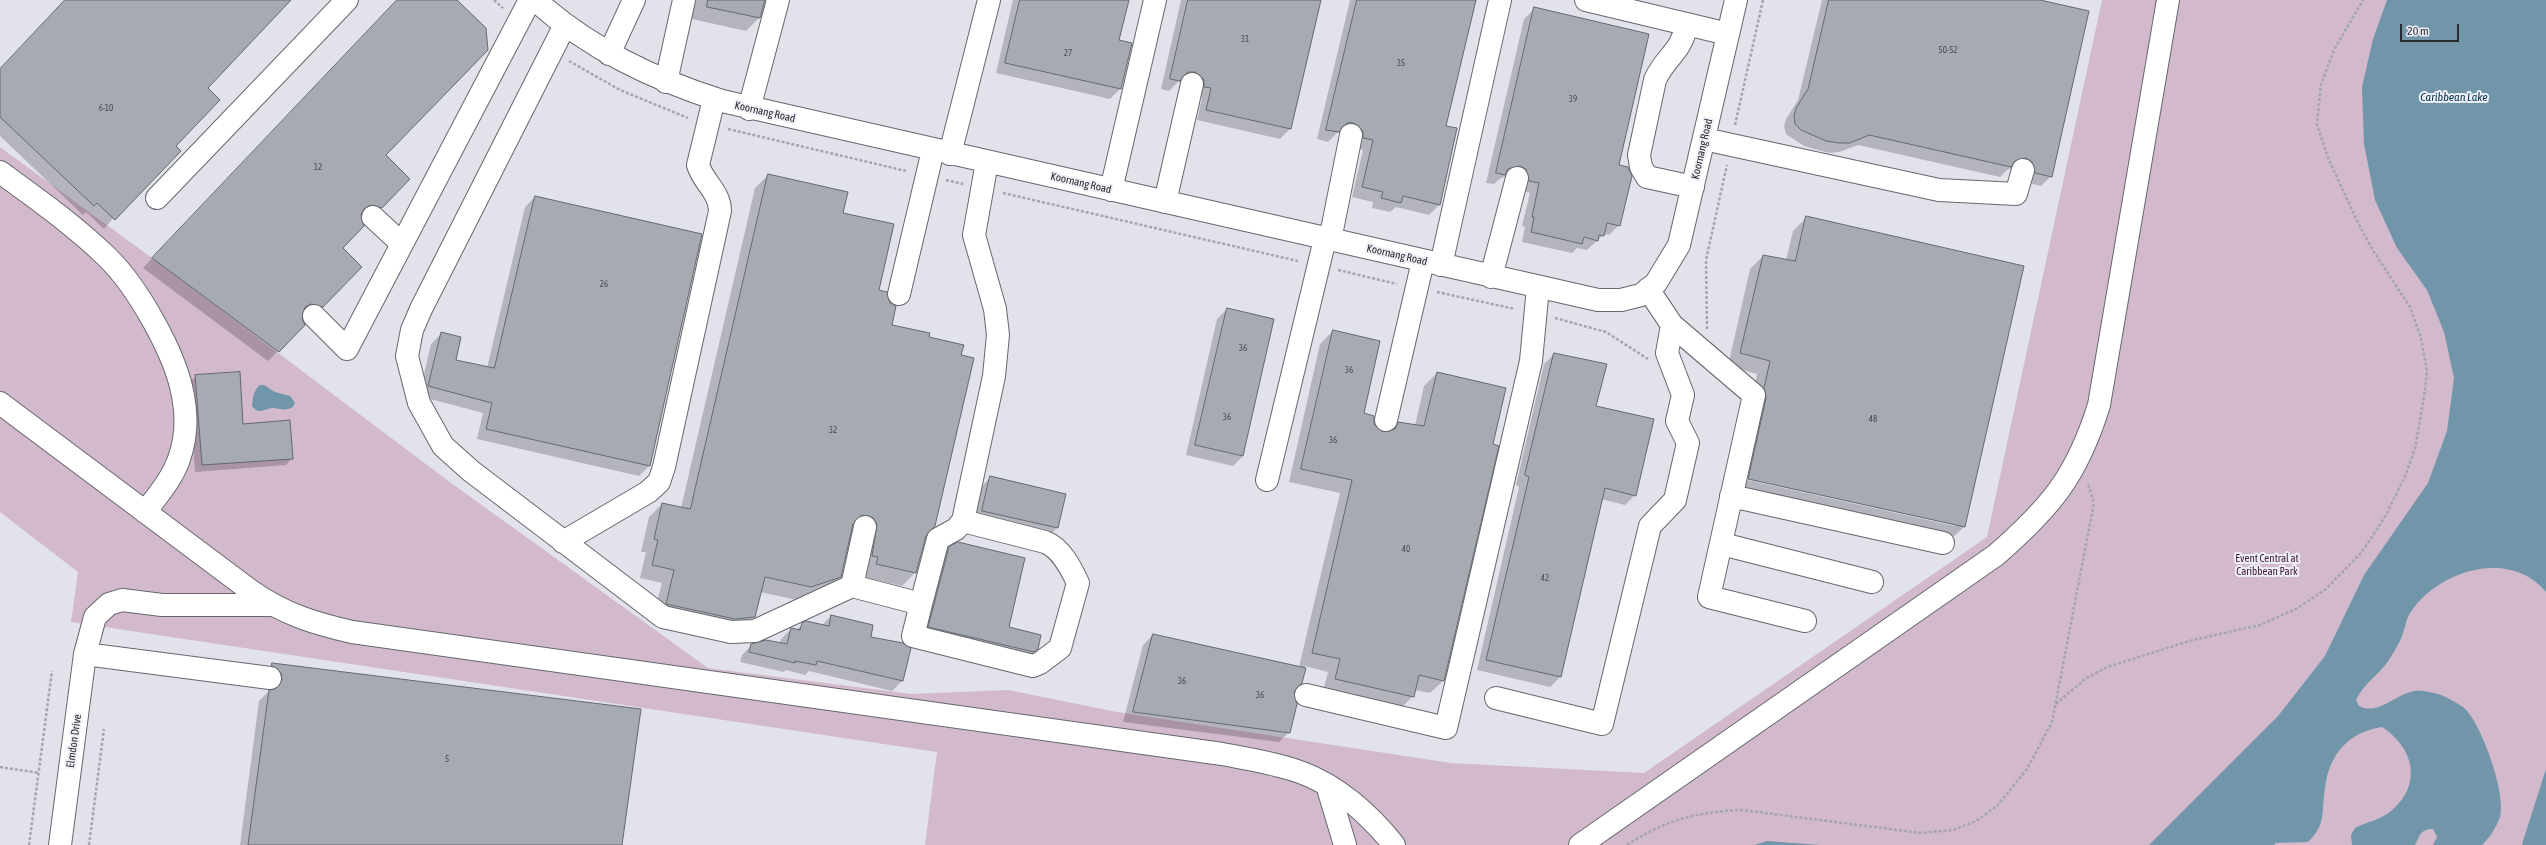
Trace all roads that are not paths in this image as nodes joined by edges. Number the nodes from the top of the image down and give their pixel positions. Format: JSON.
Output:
{"nodes":[{"id":1,"x":347,"y":0,"type":"edge"},
{"id":2,"x":530,"y":0,"type":"edge"},
{"id":3,"x":535,"y":0,"type":"edge"},
{"id":4,"x":634,"y":0,"type":"edge"},
{"id":5,"x":684,"y":0,"type":"edge"},
{"id":6,"x":778,"y":0,"type":"edge"},
{"id":7,"x":989,"y":0,"type":"edge"},
{"id":8,"x":1155,"y":0,"type":"edge"},
{"id":9,"x":1500,"y":0,"type":"edge"},
{"id":10,"x":1586,"y":0,"type":"edge"},
{"id":11,"x":1736,"y":0,"type":"edge"},
{"id":12,"x":2168,"y":0,"type":"edge"},
{"id":13,"x":1687,"y":24,"type":"junction"},
{"id":14,"x":565,"y":25,"type":"junction"},
{"id":15,"x":1728,"y":34,"type":"junction"},
{"id":16,"x":608,"y":54,"type":"junction"},
{"id":17,"x":666,"y":82,"type":"junction"},
{"id":18,"x":1192,"y":84,"type":"dead end"},
{"id":19,"x":714,"y":99,"type":"junction"},
{"id":20,"x":749,"y":109,"type":"junction"},
{"id":21,"x":1352,"y":135,"type":"dead end"},
{"id":22,"x":1704,"y":139,"type":"junction"},
{"id":23,"x":942,"y":152,"type":"junction"},
{"id":24,"x":987,"y":162,"type":"junction"},
{"id":25,"x":2023,"y":170,"type":"dead end"},
{"id":26,"x":0,"y":172,"type":"edge"},
{"id":27,"x":1517,"y":178,"type":"dead end"},
{"id":28,"x":1692,"y":187,"type":"junction"},
{"id":29,"x":1111,"y":190,"type":"junction"},
{"id":30,"x":157,"y":198,"type":"dead end"},
{"id":31,"x":1165,"y":202,"type":"junction"},
{"id":32,"x":373,"y":217,"type":"dead end"},
{"id":33,"x":1328,"y":239,"type":"junction"},
{"id":34,"x":402,"y":244,"type":"junction"},
{"id":35,"x":1432,"y":263,"type":"junction"},
{"id":36,"x":1491,"y":276,"type":"junction"},
{"id":37,"x":1538,"y":287,"type":"junction"},
{"id":38,"x":1648,"y":289,"type":"junction"},
{"id":39,"x":899,"y":294,"type":"dead end"},
{"id":40,"x":314,"y":316,"type":"dead end"},
{"id":41,"x":1672,"y":325,"type":"junction"},
{"id":42,"x":0,"y":403,"type":"edge"},
{"id":43,"x":1386,"y":420,"type":"dead end"},
{"id":44,"x":1267,"y":480,"type":"dead end"},
{"id":45,"x":1731,"y":496,"type":"junction"},
{"id":46,"x":145,"y":512,"type":"junction"},
{"id":47,"x":963,"y":521,"type":"junction"},
{"id":48,"x":865,"y":527,"type":"dead end"},
{"id":49,"x":563,"y":542,"type":"junction"},
{"id":50,"x":1943,"y":543,"type":"dead end"},
{"id":51,"x":1722,"y":544,"type":"junction"},
{"id":52,"x":1872,"y":582,"type":"dead end"},
{"id":53,"x":852,"y":586,"type":"junction"},
{"id":54,"x":921,"y":604,"type":"junction"},
{"id":55,"x":271,"y":605,"type":"junction"},
{"id":56,"x":1805,"y":621,"type":"dead end"},
{"id":57,"x":86,"y":646,"type":"junction"},
{"id":58,"x":270,"y":678,"type":"dead end"},
{"id":59,"x":1306,"y":695,"type":"dead end"},
{"id":60,"x":1496,"y":698,"type":"dead end"},
{"id":61,"x":1327,"y":785,"type":"junction"},
{"id":62,"x":60,"y":845,"type":"edge"},
{"id":63,"x":1345,"y":845,"type":"edge"},
{"id":64,"x":1394,"y":845,"type":"edge"},
{"id":65,"x":1580,"y":845,"type":"edge"}],
"edges":[{"from":1,"to":30,"type":"street"},
{"from":2,"to":34,"type":"street"},
{"from":3,"to":14,"type":"street","name":"Koornang Road"},
{"from":4,"to":16,"type":"street"},
{"from":5,"to":17,"type":"street"},
{"from":6,"to":20,"type":"street"},
{"from":7,"to":23,"type":"street"},
{"from":8,"to":29,"type":"street"},
{"from":9,"to":35,"type":"street"},
{"from":10,"to":13,"type":"street"},
{"from":11,"to":15,"type":"street","name":"Koornang Road"},
{"from":12,"to":65,"type":"street"},
{"from":13,"to":15,"type":"street"},
{"from":13,"to":28,"type":"street"},
{"from":14,"to":16,"type":"street","name":"Koornang Road"},
{"from":14,"to":49,"type":"street"},
{"from":15,"to":22,"type":"street","name":"Koornang Road"},
{"from":16,"to":17,"type":"street","name":"Koornang Road"},
{"from":17,"to":19,"type":"street","name":"Koornang Road"},
{"from":18,"to":31,"type":"street"},
{"from":19,"to":20,"type":"street","name":"Koornang Road"},
{"from":19,"to":49,"type":"street"},
{"from":20,"to":23,"type":"street","name":"Koornang Road"},
{"from":21,"to":33,"type":"street"},
{"from":22,"to":25,"type":"street"},
{"from":22,"to":28,"type":"street","name":"Koornang Road"},
{"from":23,"to":24,"type":"street","name":"Koornang Road"},
{"from":23,"to":39,"type":"street"},
{"from":24,"to":29,"type":"street","name":"Koornang Road"},
{"from":24,"to":47,"type":"street"},
{"from":26,"to":46,"type":"street"},
{"from":27,"to":36,"type":"street"},
{"from":28,"to":38,"type":"street","name":"Koornang Road"},
{"from":29,"to":31,"type":"street","name":"Koornang Road"},
{"from":31,"to":33,"type":"street","name":"Koornang Road"},
{"from":32,"to":34,"type":"street"},
{"from":33,"to":35,"type":"street","name":"Koornang Road"},
{"from":33,"to":44,"type":"street"},
{"from":34,"to":40,"type":"street"},
{"from":35,"to":36,"type":"street","name":"Koornang Road"},
{"from":35,"to":43,"type":"street"},
{"from":36,"to":37,"type":"street","name":"Koornang Road"},
{"from":37,"to":38,"type":"street","name":"Koornang Road"},
{"from":37,"to":59,"type":"street"},
{"from":38,"to":41,"type":"street"},
{"from":41,"to":45,"type":"street"},
{"from":41,"to":60,"type":"street"},
{"from":42,"to":46,"type":"street"},
{"from":45,"to":50,"type":"street"},
{"from":45,"to":51,"type":"street"},
{"from":46,"to":55,"type":"street"},
{"from":47,"to":54,"type":"street"},
{"from":47,"to":54,"type":"street"},
{"from":48,"to":53,"type":"street"},
{"from":49,"to":53,"type":"street"},
{"from":51,"to":52,"type":"street"},
{"from":51,"to":56,"type":"street"},
{"from":53,"to":54,"type":"street"},
{"from":55,"to":57,"type":"street","name":"Elmdon Drive"},
{"from":55,"to":61,"type":"street"},
{"from":57,"to":58,"type":"street"},
{"from":57,"to":62,"type":"street","name":"Elmdon Drive"},
{"from":61,"to":63,"type":"street"},
{"from":61,"to":64,"type":"street"}]}
